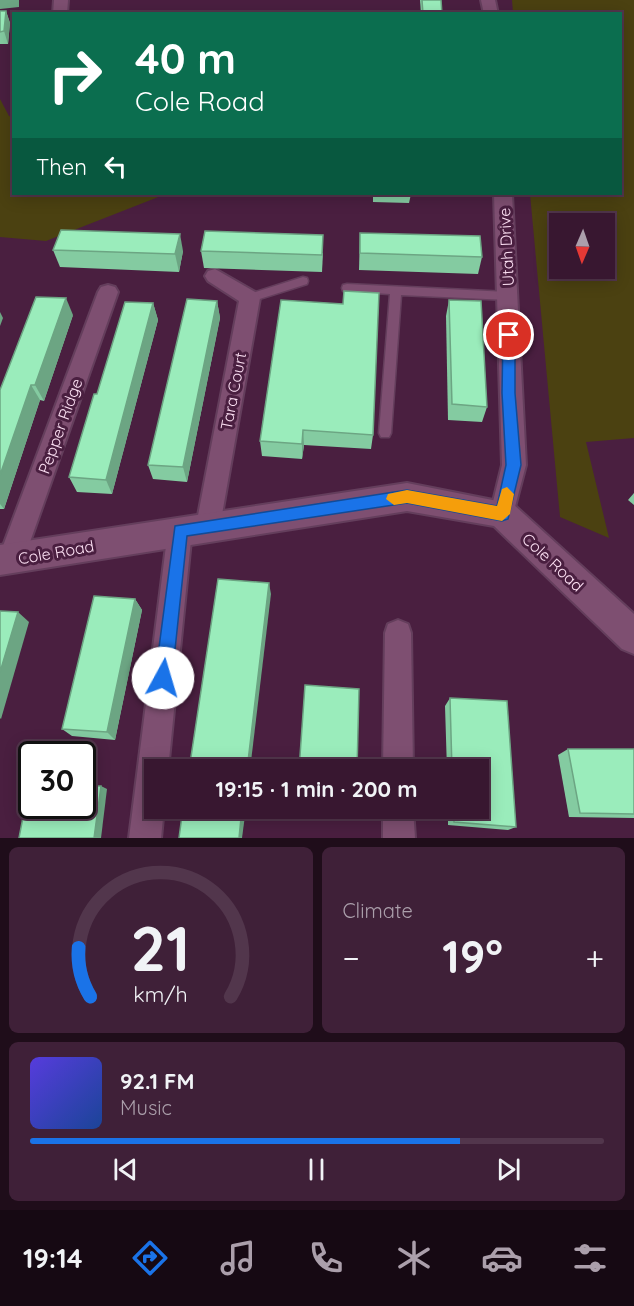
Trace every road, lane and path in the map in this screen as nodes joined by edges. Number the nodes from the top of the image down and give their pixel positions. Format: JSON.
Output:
{"nodes":[{"id":1,"x":503,"y":195,"type":"edge"},
{"id":2,"x":215,"y":276,"type":"dead end"},
{"id":3,"x":303,"y":280,"type":"dead end"},
{"id":4,"x":347,"y":288,"type":"dead end"},
{"id":5,"x":396,"y":290,"type":"junction"},
{"id":6,"x":108,"y":292,"type":"dead end"},
{"id":7,"x":508,"y":296,"type":"junction"},
{"id":8,"x":250,"y":298,"type":"junction"},
{"id":9,"x":385,"y":433,"type":"dead end"},
{"id":10,"x":502,"y":514,"type":"junction"},
{"id":11,"x":189,"y":533,"type":"junction"},
{"id":12,"x":5,"y":560,"type":"edge"},
{"id":13,"x":398,"y":633,"type":"dead end"},
{"id":14,"x":634,"y":637,"type":"edge"},
{"id":15,"x":398,"y":759,"type":"edge"},
{"id":16,"x":398,"y":819,"type":"edge"},
{"id":17,"x":145,"y":838,"type":"edge"},
{"id":18,"x":399,"y":838,"type":"edge"}],
"edges":[{"from":1,"to":7,"type":"street","name":"Utah Drive"},
{"from":2,"to":8,"type":"street"},
{"from":3,"to":8,"type":"lane"},
{"from":4,"to":5,"type":"lane"},
{"from":5,"to":7,"type":"lane"},
{"from":5,"to":9,"type":"lane"},
{"from":6,"to":12,"type":"street","name":"Pepper Ridge"},
{"from":7,"to":10,"type":"street","name":"Utah Drive"},
{"from":8,"to":11,"type":"street","name":"Tara Court"},
{"from":10,"to":11,"type":"street","name":"Cole Road"},
{"from":10,"to":14,"type":"street","name":"Cole Road"},
{"from":11,"to":12,"type":"street","name":"Cole Road"},
{"from":11,"to":17,"type":"street"},
{"from":13,"to":15,"type":"street"},
{"from":16,"to":18,"type":"street"}]}
